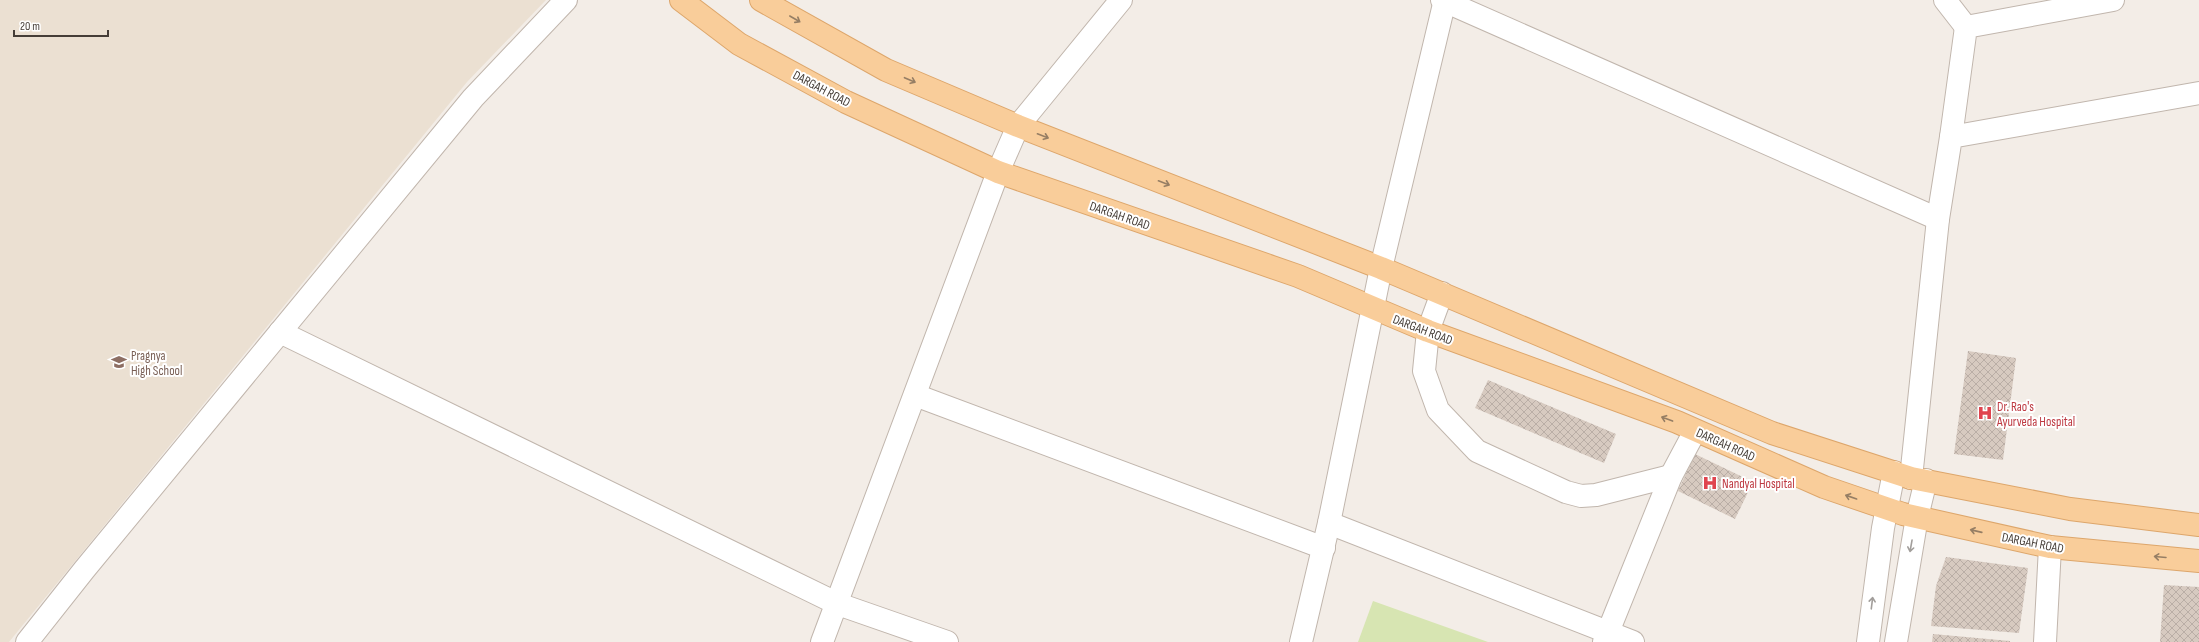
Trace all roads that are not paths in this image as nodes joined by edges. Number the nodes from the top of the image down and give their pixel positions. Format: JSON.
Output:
{"nodes":[{"id":1,"x":566,"y":0,"type":"edge"},
{"id":2,"x":681,"y":0,"type":"edge"},
{"id":3,"x":761,"y":0,"type":"edge"},
{"id":4,"x":1121,"y":0,"type":"edge"},
{"id":5,"x":1444,"y":0,"type":"edge"},
{"id":6,"x":1946,"y":0,"type":"edge"},
{"id":7,"x":2106,"y":1,"type":"edge"},
{"id":8,"x":1966,"y":27,"type":"junction"},
{"id":9,"x":2199,"y":92,"type":"edge"},
{"id":10,"x":1018,"y":126,"type":"junction"},
{"id":11,"x":1951,"y":137,"type":"junction"},
{"id":12,"x":998,"y":172,"type":"junction"},
{"id":13,"x":1938,"y":219,"type":"junction"},
{"id":14,"x":1382,"y":268,"type":"junction"},
{"id":15,"x":1442,"y":293,"type":"junction"},
{"id":16,"x":1373,"y":310,"type":"junction"},
{"id":17,"x":280,"y":332,"type":"junction"},
{"id":18,"x":1428,"y":332,"type":"junction"},
{"id":19,"x":915,"y":395,"type":"junction"},
{"id":20,"x":1695,"y":431,"type":"junction"},
{"id":21,"x":1671,"y":476,"type":"junction"},
{"id":22,"x":1910,"y":477,"type":"junction"},
{"id":23,"x":1887,"y":509,"type":"junction"},
{"id":24,"x":1917,"y":517,"type":"junction"},
{"id":25,"x":1330,"y":523,"type":"junction"},
{"id":26,"x":2199,"y":525,"type":"edge"},
{"id":27,"x":1324,"y":548,"type":"junction"},
{"id":28,"x":2050,"y":548,"type":"junction"},
{"id":29,"x":2199,"y":561,"type":"edge"},
{"id":30,"x":838,"y":604,"type":"junction"},
{"id":31,"x":1607,"y":637,"type":"edge"},
{"id":32,"x":27,"y":642,"type":"edge"},
{"id":33,"x":822,"y":642,"type":"edge"},
{"id":34,"x":947,"y":642,"type":"edge"},
{"id":35,"x":1302,"y":642,"type":"edge"},
{"id":36,"x":1633,"y":642,"type":"edge"},
{"id":37,"x":1868,"y":642,"type":"edge"},
{"id":38,"x":1896,"y":642,"type":"edge"},
{"id":39,"x":2046,"y":642,"type":"edge"}],
"edges":[{"from":1,"to":17,"type":"street"},
{"from":2,"to":12,"type":"main road","name":"DARGAH ROAD"},
{"from":3,"to":10,"type":"main road","one_way":true},
{"from":4,"to":10,"type":"street"},
{"from":5,"to":13,"type":"street"},
{"from":5,"to":14,"type":"street"},
{"from":6,"to":8,"type":"street"},
{"from":7,"to":8,"type":"street"},
{"from":8,"to":11,"type":"street"},
{"from":9,"to":11,"type":"street"},
{"from":10,"to":12,"type":"street"},
{"from":10,"to":14,"type":"main road","one_way":true},
{"from":11,"to":13,"type":"street"},
{"from":12,"to":16,"type":"main road","name":"DARGAH ROAD"},
{"from":12,"to":19,"type":"street"},
{"from":13,"to":22,"type":"street"},
{"from":14,"to":15,"type":"main road"},
{"from":14,"to":16,"type":"street"},
{"from":15,"to":18,"type":"street"},
{"from":15,"to":22,"type":"main road"},
{"from":16,"to":18,"type":"main road","name":"DARGAH ROAD"},
{"from":16,"to":25,"type":"street"},
{"from":17,"to":30,"type":"street"},
{"from":17,"to":32,"type":"street"},
{"from":20,"to":18,"type":"main road","name":"DARGAH ROAD","one_way":true},
{"from":18,"to":21,"type":"street"},
{"from":19,"to":27,"type":"street"},
{"from":19,"to":30,"type":"street"},
{"from":20,"to":21,"type":"street"},
{"from":23,"to":20,"type":"main road","name":"DARGAH ROAD","one_way":true},
{"from":21,"to":31,"type":"street"},
{"from":22,"to":23,"type":"street"},
{"from":22,"to":24,"type":"street"},
{"from":22,"to":26,"type":"main road"},
{"from":23,"to":24,"type":"main road","name":"DARGAH ROAD"},
{"from":37,"to":23,"type":"street","one_way":true},
{"from":28,"to":24,"type":"main road","name":"DARGAH ROAD","one_way":true},
{"from":24,"to":38,"type":"street","one_way":true},
{"from":25,"to":27,"type":"street"},
{"from":25,"to":31,"type":"street"},
{"from":27,"to":35,"type":"street"},
{"from":29,"to":28,"type":"main road","name":"DARGAH ROAD","one_way":true},
{"from":28,"to":39,"type":"street"},
{"from":30,"to":33,"type":"street"},
{"from":30,"to":34,"type":"street"},
{"from":31,"to":36,"type":"street"}]}
